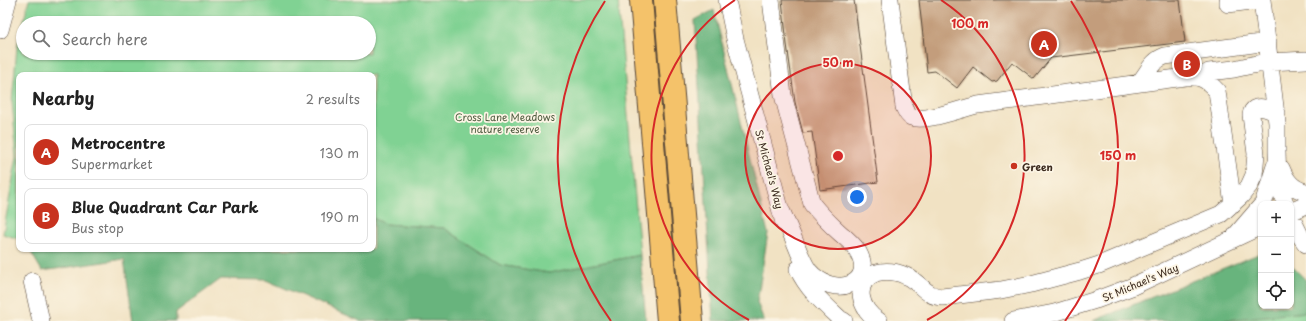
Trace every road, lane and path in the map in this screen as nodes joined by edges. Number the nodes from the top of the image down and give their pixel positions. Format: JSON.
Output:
{"nodes":[{"id":1,"x":8,"y":0,"type":"edge"},
{"id":2,"x":641,"y":0,"type":"edge"},
{"id":3,"x":665,"y":0,"type":"edge"},
{"id":4,"x":727,"y":0,"type":"edge"},
{"id":5,"x":771,"y":0,"type":"edge"},
{"id":6,"x":890,"y":0,"type":"edge"},
{"id":7,"x":1228,"y":0,"type":"edge"},
{"id":8,"x":1261,"y":0,"type":"edge"},
{"id":9,"x":0,"y":30,"type":"edge"},
{"id":10,"x":1268,"y":42,"type":"junction"},
{"id":11,"x":1238,"y":47,"type":"junction"},
{"id":12,"x":1303,"y":60,"type":"edge"},
{"id":13,"x":1270,"y":62,"type":"junction"},
{"id":14,"x":1234,"y":69,"type":"junction"},
{"id":15,"x":1200,"y":77,"type":"junction"},
{"id":16,"x":1139,"y":83,"type":"junction"},
{"id":17,"x":1217,"y":91,"type":"junction"},
{"id":18,"x":1276,"y":113,"type":"junction"},
{"id":19,"x":1277,"y":160,"type":"junction"},
{"id":20,"x":1306,"y":192,"type":"edge"},
{"id":21,"x":1263,"y":201,"type":"edge"},
{"id":22,"x":1284,"y":201,"type":"edge"},
{"id":23,"x":1233,"y":204,"type":"junction"},
{"id":24,"x":1306,"y":205,"type":"edge"},
{"id":25,"x":1258,"y":210,"type":"edge"},
{"id":26,"x":1294,"y":211,"type":"edge"},
{"id":27,"x":782,"y":212,"type":"junction"},
{"id":28,"x":1294,"y":223,"type":"edge"},
{"id":29,"x":1258,"y":228,"type":"edge"},
{"id":30,"x":1231,"y":241,"type":"junction"},
{"id":31,"x":852,"y":244,"type":"junction"},
{"id":32,"x":1306,"y":244,"type":"edge"},
{"id":33,"x":913,"y":280,"type":"junction"},
{"id":34,"x":32,"y":281,"type":"dead end"},
{"id":35,"x":41,"y":321,"type":"edge"},
{"id":36,"x":668,"y":321,"type":"edge"},
{"id":37,"x":692,"y":321,"type":"edge"},
{"id":38,"x":844,"y":321,"type":"edge"},
{"id":39,"x":879,"y":321,"type":"edge"},
{"id":40,"x":1013,"y":321,"type":"edge"}],
"edges":[{"from":1,"to":9,"type":"street"},
{"from":2,"to":36,"type":"highway"},
{"from":3,"to":37,"type":"highway"},
{"from":4,"to":27,"type":"street","name":"St Michael's Way"},
{"from":5,"to":31,"type":"street"},
{"from":6,"to":16,"type":"street"},
{"from":7,"to":8,"type":"street"},
{"from":8,"to":10,"type":"street"},
{"from":10,"to":11,"type":"street"},
{"from":10,"to":13,"type":"street"},
{"from":11,"to":14,"type":"street"},
{"from":11,"to":16,"type":"street"},
{"from":12,"to":13,"type":"street"},
{"from":13,"to":14,"type":"street"},
{"from":13,"to":18,"type":"street"},
{"from":14,"to":15,"type":"street"},
{"from":14,"to":17,"type":"street"},
{"from":15,"to":16,"type":"street"},
{"from":15,"to":17,"type":"street"},
{"from":17,"to":23,"type":"street"},
{"from":18,"to":19,"type":"street"},
{"from":18,"to":23,"type":"street"},
{"from":19,"to":20,"type":"street"},
{"from":19,"to":21,"type":"street"},
{"from":19,"to":22,"type":"street"},
{"from":23,"to":33,"type":"street"},
{"from":24,"to":26,"type":"street"},
{"from":25,"to":30,"type":"street"},
{"from":27,"to":31,"type":"street"},
{"from":27,"to":38,"type":"street","name":"St Michael's Way"},
{"from":28,"to":32,"type":"street"},
{"from":29,"to":30,"type":"street","name":"St Michael's Way"},
{"from":30,"to":40,"type":"street","name":"St Michael's Way"},
{"from":31,"to":33,"type":"street"},
{"from":33,"to":39,"type":"street"},
{"from":34,"to":35,"type":"street"}]}
